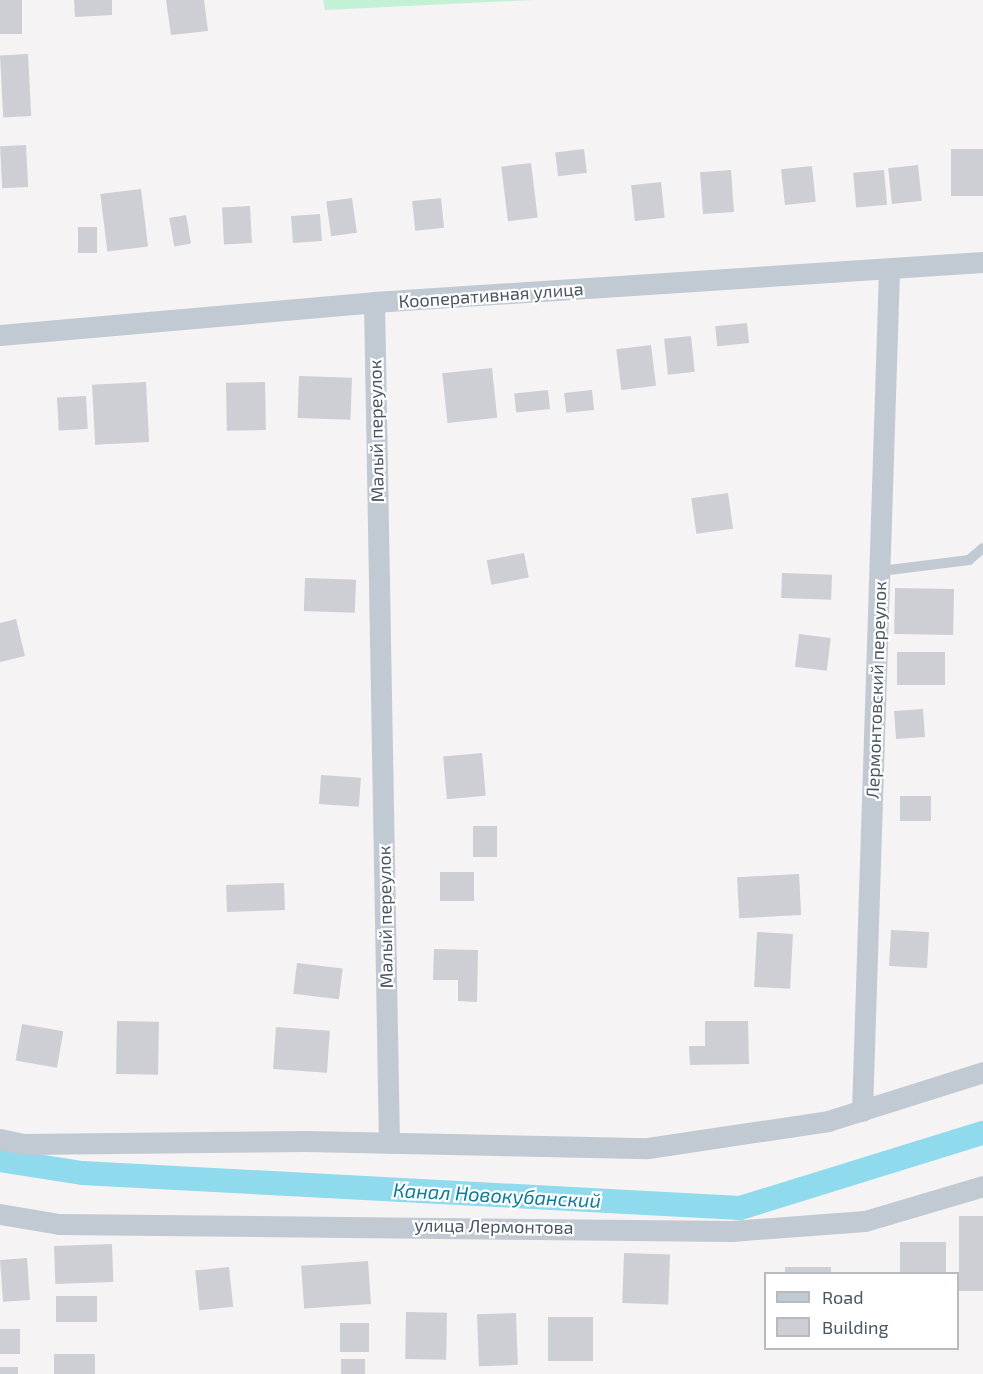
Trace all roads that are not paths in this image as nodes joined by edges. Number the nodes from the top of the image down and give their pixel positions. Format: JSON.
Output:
{"nodes":[{"id":1,"x":983,"y":262,"type":"edge"},
{"id":2,"x":889,"y":269,"type":"junction"},
{"id":3,"x":374,"y":302,"type":"junction"},
{"id":4,"x":0,"y":335,"type":"edge"},
{"id":5,"x":983,"y":548,"type":"edge"},
{"id":6,"x":880,"y":571,"type":"junction"},
{"id":7,"x":983,"y":1072,"type":"edge"},
{"id":8,"x":862,"y":1111,"type":"junction"},
{"id":9,"x":0,"y":1139,"type":"edge"},
{"id":10,"x":389,"y":1143,"type":"junction"},
{"id":11,"x":983,"y":1186,"type":"edge"},
{"id":12,"x":0,"y":1214,"type":"edge"}],
"edges":[{"from":1,"to":2,"type":"street","name":"Кооперативная улица"},
{"from":2,"to":3,"type":"street","name":"Кооперативная улица"},
{"from":2,"to":6,"type":"street","name":"Лермонтовский переулок"},
{"from":3,"to":4,"type":"street","name":"Кооперативная улица"},
{"from":3,"to":10,"type":"street","name":"Малый переулок"},
{"from":5,"to":6,"type":"lane"},
{"from":6,"to":8,"type":"street","name":"Лермонтовский переулок"},
{"from":7,"to":8,"type":"street"},
{"from":8,"to":10,"type":"street"},
{"from":9,"to":10,"type":"street"},
{"from":11,"to":12,"type":"street","name":"улица Лермонтова"}]}
